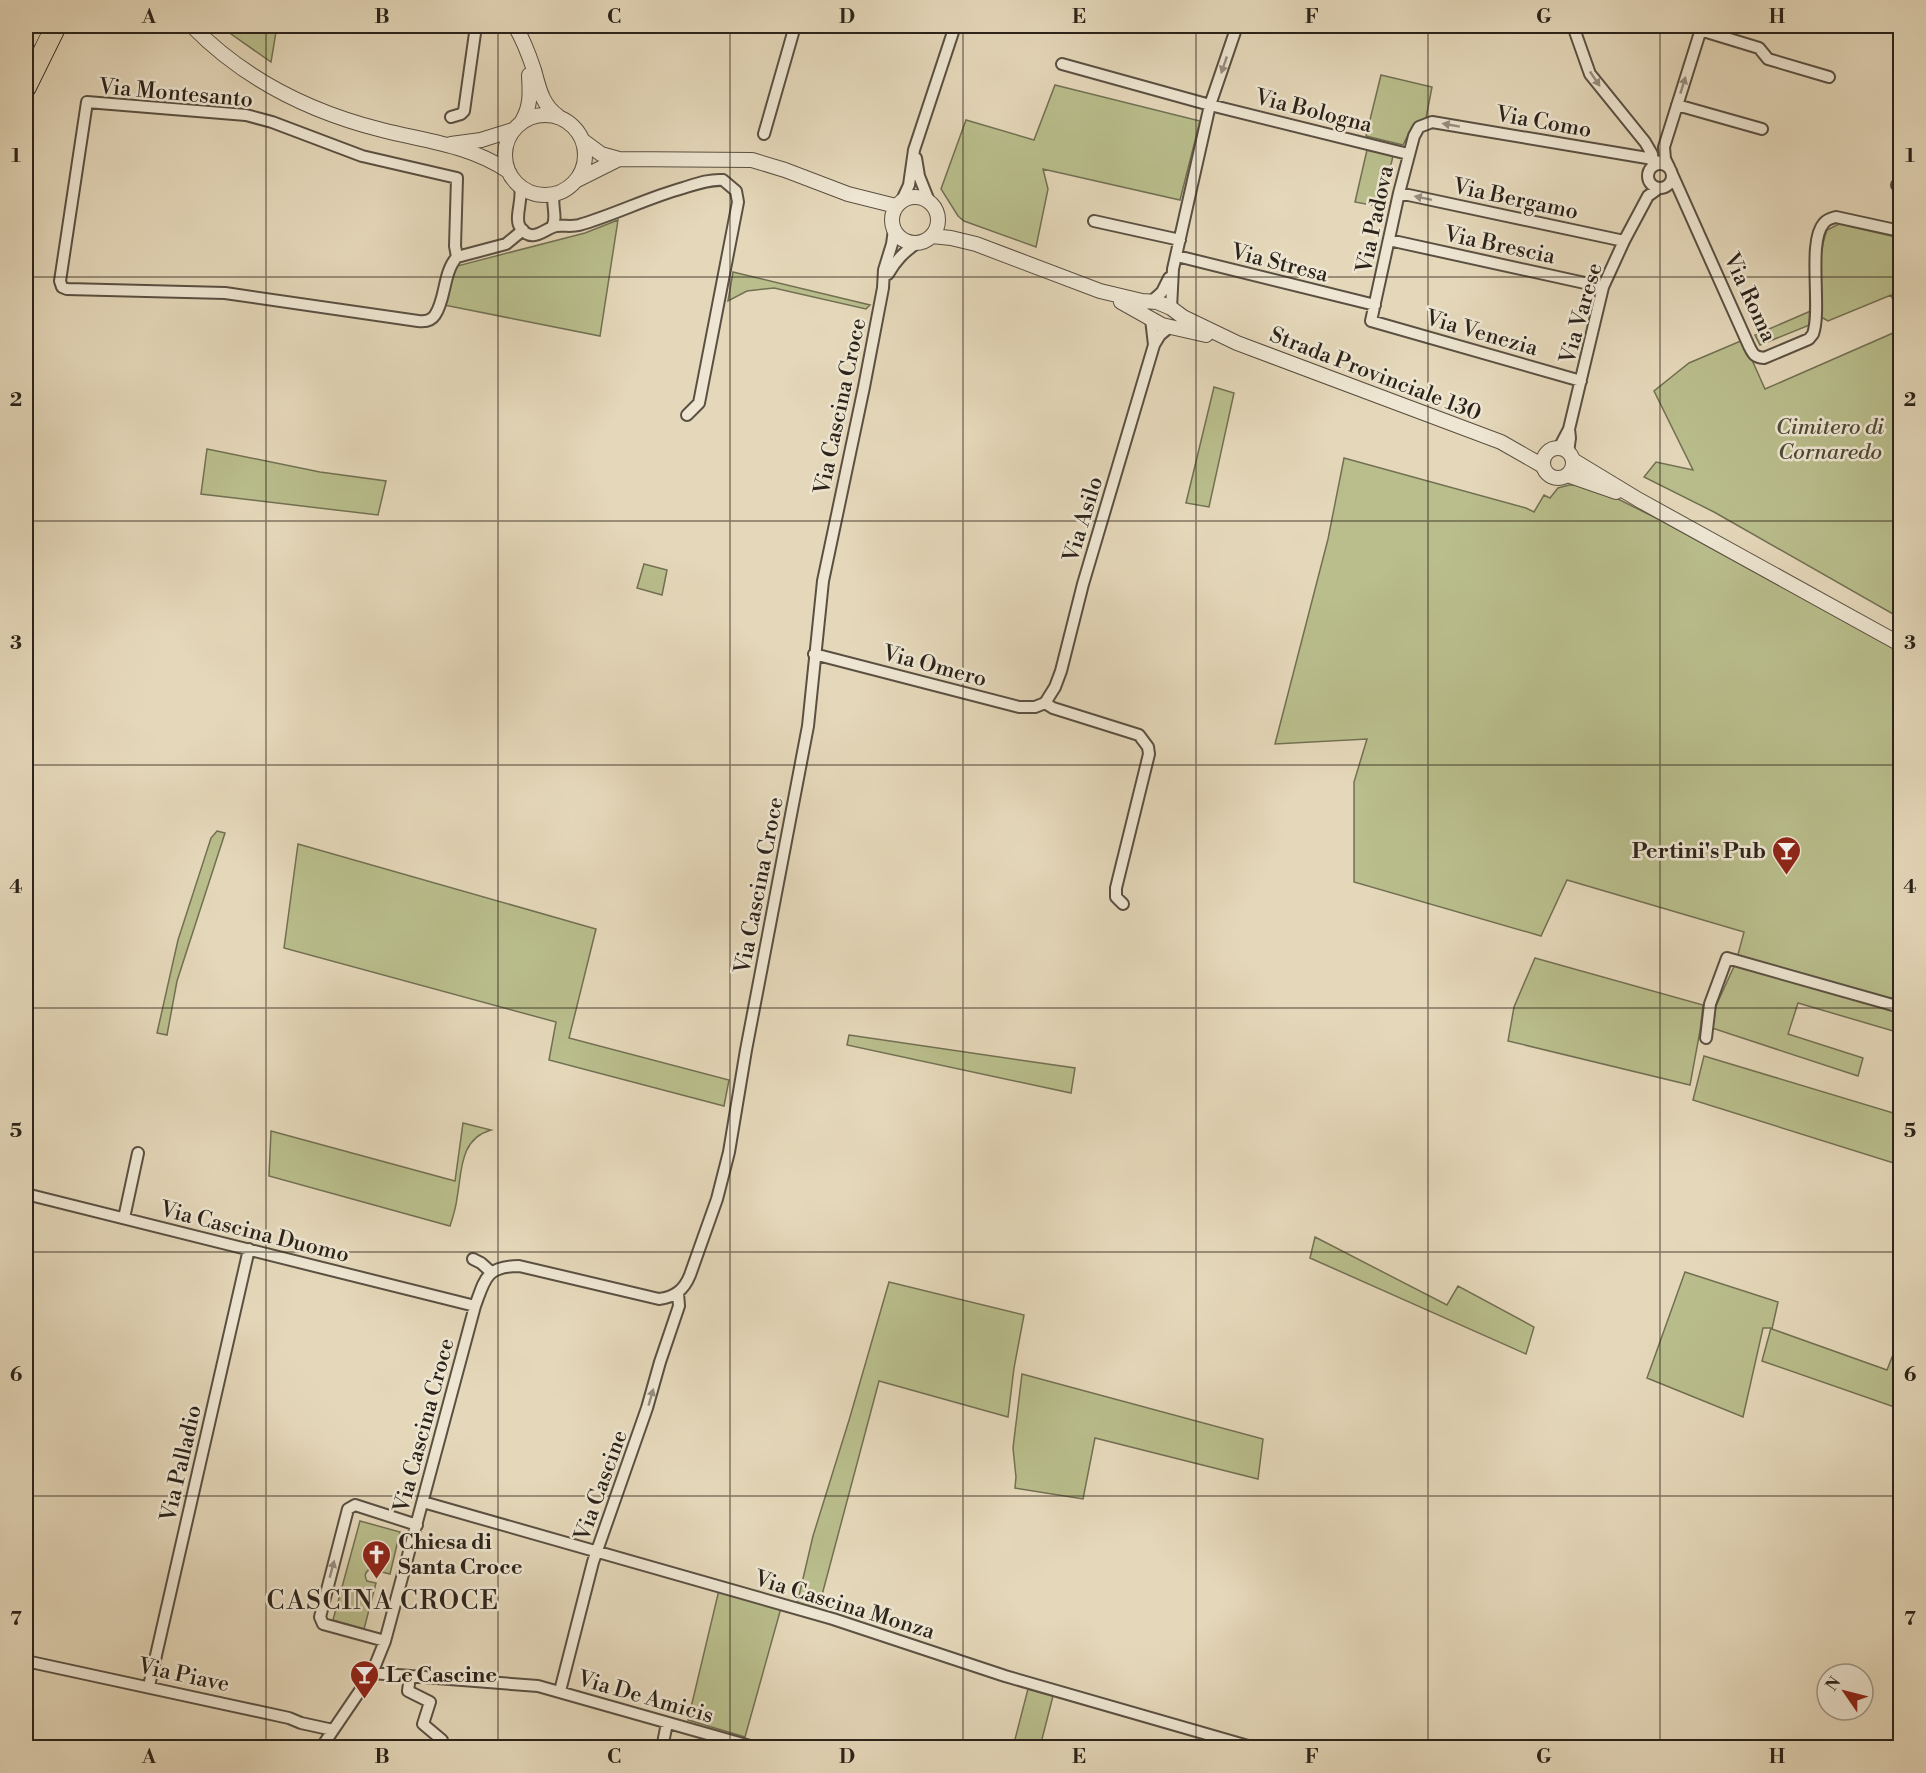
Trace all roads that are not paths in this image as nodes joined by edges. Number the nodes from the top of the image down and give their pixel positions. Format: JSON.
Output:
{"nodes":[{"id":1,"x":33,"y":26,"type":"edge"},
{"id":2,"x":56,"y":26,"type":"edge"},
{"id":3,"x":192,"y":26,"type":"edge"},
{"id":4,"x":476,"y":26,"type":"edge"},
{"id":5,"x":515,"y":26,"type":"edge"},
{"id":6,"x":795,"y":26,"type":"edge"},
{"id":7,"x":956,"y":26,"type":"edge"},
{"id":8,"x":1237,"y":26,"type":"edge"},
{"id":9,"x":1573,"y":26,"type":"edge"},
{"id":10,"x":1701,"y":28,"type":"edge"},
{"id":11,"x":26,"y":40,"type":"edge"},
{"id":12,"x":527,"y":52,"type":"junction"},
{"id":13,"x":1062,"y":64,"type":"dead end"},
{"id":14,"x":1829,"y":77,"type":"dead end"},
{"id":15,"x":26,"y":87,"type":"edge"},
{"id":16,"x":1210,"y":105,"type":"junction"},
{"id":17,"x":1677,"y":105,"type":"junction"},
{"id":18,"x":451,"y":117,"type":"dead end"},
{"id":19,"x":560,"y":117,"type":"junction"},
{"id":20,"x":517,"y":126,"type":"junction"},
{"id":21,"x":1419,"y":127,"type":"joint"},
{"id":22,"x":1762,"y":129,"type":"dead end"},
{"id":23,"x":764,"y":134,"type":"dead end"},
{"id":24,"x":1642,"y":139,"type":"junction"},
{"id":25,"x":582,"y":140,"type":"junction"},
{"id":26,"x":1666,"y":141,"type":"junction"},
{"id":27,"x":450,"y":145,"type":"junction"},
{"id":28,"x":914,"y":150,"type":"junction"},
{"id":29,"x":1408,"y":154,"type":"junction"},
{"id":30,"x":1632,"y":156,"type":"junction"},
{"id":31,"x":619,"y":159,"type":"junction"},
{"id":32,"x":1659,"y":168,"type":"junction"},
{"id":33,"x":508,"y":171,"type":"junction"},
{"id":34,"x":575,"y":181,"type":"junction"},
{"id":35,"x":520,"y":187,"type":"junction"},
{"id":36,"x":1661,"y":188,"type":"junction"},
{"id":37,"x":1399,"y":193,"type":"junction"},
{"id":38,"x":554,"y":194,"type":"junction"},
{"id":39,"x":848,"y":194,"type":"junction"},
{"id":40,"x":1683,"y":196,"type":"junction"},
{"id":41,"x":929,"y":201,"type":"junction"},
{"id":42,"x":899,"y":203,"type":"junction"},
{"id":43,"x":1640,"y":212,"type":"junction"},
{"id":44,"x":938,"y":219,"type":"junction"},
{"id":45,"x":1094,"y":221,"type":"dead end"},
{"id":46,"x":554,"y":222,"type":"junction"},
{"id":47,"x":892,"y":226,"type":"junction"},
{"id":48,"x":523,"y":230,"type":"junction"},
{"id":49,"x":1900,"y":231,"type":"edge"},
{"id":50,"x":932,"y":236,"type":"junction"},
{"id":51,"x":1180,"y":240,"type":"junction"},
{"id":52,"x":1389,"y":240,"type":"junction"},
{"id":53,"x":1624,"y":241,"type":"junction"},
{"id":54,"x":917,"y":243,"type":"junction"},
{"id":55,"x":976,"y":244,"type":"junction"},
{"id":56,"x":1177,"y":256,"type":"junction"},
{"id":57,"x":457,"y":257,"type":"junction"},
{"id":58,"x":1173,"y":269,"type":"junction"},
{"id":59,"x":884,"y":285,"type":"junction"},
{"id":60,"x":1603,"y":287,"type":"junction"},
{"id":61,"x":1100,"y":291,"type":"junction"},
{"id":62,"x":1152,"y":301,"type":"junction"},
{"id":63,"x":1375,"y":305,"type":"junction"},
{"id":64,"x":1171,"y":308,"type":"junction"},
{"id":65,"x":1151,"y":319,"type":"junction"},
{"id":66,"x":1371,"y":321,"type":"joint"},
{"id":67,"x":1171,"y":326,"type":"junction"},
{"id":68,"x":1237,"y":343,"type":"junction"},
{"id":69,"x":1154,"y":345,"type":"junction"},
{"id":70,"x":1581,"y":381,"type":"junction"},
{"id":71,"x":687,"y":415,"type":"dead end"},
{"id":72,"x":1501,"y":442,"type":"junction"},
{"id":73,"x":1563,"y":453,"type":"junction"},
{"id":74,"x":1544,"y":466,"type":"junction"},
{"id":75,"x":1567,"y":475,"type":"junction"},
{"id":76,"x":1639,"y":500,"type":"junction"},
{"id":77,"x":1900,"y":644,"type":"edge"},
{"id":78,"x":814,"y":654,"type":"junction"},
{"id":79,"x":1045,"y":703,"type":"junction"},
{"id":80,"x":1123,"y":904,"type":"dead end"},
{"id":81,"x":1900,"y":1006,"type":"edge"},
{"id":82,"x":1706,"y":1038,"type":"dead end"},
{"id":83,"x":138,"y":1153,"type":"dead end"},
{"id":84,"x":26,"y":1194,"type":"edge"},
{"id":85,"x":124,"y":1218,"type":"junction"},
{"id":86,"x":249,"y":1249,"type":"junction"},
{"id":87,"x":472,"y":1259,"type":"dead end"},
{"id":88,"x":491,"y":1272,"type":"junction"},
{"id":89,"x":678,"y":1293,"type":"junction"},
{"id":90,"x":476,"y":1306,"type":"junction"},
{"id":91,"x":423,"y":1502,"type":"junction"},
{"id":92,"x":417,"y":1525,"type":"junction"},
{"id":93,"x":598,"y":1551,"type":"junction"},
{"id":94,"x":385,"y":1641,"type":"junction"},
{"id":95,"x":26,"y":1661,"type":"edge"},
{"id":96,"x":372,"y":1672,"type":"junction"},
{"id":97,"x":410,"y":1676,"type":"junction"},
{"id":98,"x":149,"y":1686,"type":"junction"},
{"id":99,"x":560,"y":1691,"type":"junction"},
{"id":100,"x":667,"y":1723,"type":"junction"},
{"id":101,"x":333,"y":1730,"type":"junction"},
{"id":102,"x":321,"y":1748,"type":"edge"},
{"id":103,"x":441,"y":1748,"type":"edge"},
{"id":104,"x":662,"y":1748,"type":"edge"},
{"id":105,"x":757,"y":1748,"type":"edge"},
{"id":106,"x":1255,"y":1748,"type":"edge"}],
"edges":[{"from":1,"to":11,"type":"highway"},
{"from":2,"to":15,"type":"highway"},
{"from":3,"to":27,"type":"street"},
{"from":4,"to":18,"type":"street"},
{"from":5,"to":12,"type":"street"},
{"from":6,"to":23,"type":"street"},
{"from":7,"to":28,"type":"street"},
{"from":8,"to":16,"type":"street","one_way":true},
{"from":9,"to":24,"type":"street","name":"Via Roma","one_way":true},
{"from":10,"to":14,"type":"street"},
{"from":17,"to":10,"type":"street","one_way":true},
{"from":12,"to":19,"type":"street"},
{"from":12,"to":20,"type":"street"},
{"from":13,"to":16,"type":"street","name":"Via Bologna"},
{"from":16,"to":29,"type":"street","name":"Via Bologna"},
{"from":16,"to":51,"type":"street"},
{"from":17,"to":22,"type":"street"},
{"from":17,"to":26,"type":"street"},
{"from":19,"to":20,"type":"street"},
{"from":19,"to":25,"type":"street"},
{"from":20,"to":27,"type":"street"},
{"from":20,"to":33,"type":"street"},
{"from":21,"to":29,"type":"street","name":"Via Padova"},
{"from":30,"to":21,"type":"street","name":"Via Como","one_way":true},
{"from":24,"to":26,"type":"street"},
{"from":24,"to":30,"type":"street"},
{"from":24,"to":32,"type":"street","name":"Via Roma"},
{"from":25,"to":31,"type":"street"},
{"from":25,"to":34,"type":"street"},
{"from":26,"to":32,"type":"street"},
{"from":27,"to":33,"type":"street"},
{"from":28,"to":41,"type":"street"},
{"from":28,"to":42,"type":"street"},
{"from":29,"to":37,"type":"street","name":"Via Padova"},
{"from":30,"to":32,"type":"street","name":"Via Como"},
{"from":31,"to":34,"type":"street"},
{"from":31,"to":39,"type":"street"},
{"from":32,"to":36,"type":"street"},
{"from":32,"to":36,"type":"street","name":"Via Varese"},
{"from":32,"to":40,"type":"street","name":"Via Roma"},
{"from":32,"to":43,"type":"street","name":"Via Varese"},
{"from":33,"to":35,"type":"street"},
{"from":34,"to":38,"type":"street"},
{"from":35,"to":38,"type":"street"},
{"from":35,"to":48,"type":"street"},
{"from":36,"to":40,"type":"street"},
{"from":36,"to":43,"type":"street","name":"Via Varese"},
{"from":37,"to":52,"type":"street","name":"Via Padova"},
{"from":53,"to":37,"type":"street","name":"Via Bergamo","one_way":true},
{"from":38,"to":46,"type":"street"},
{"from":39,"to":42,"type":"street"},
{"from":39,"to":47,"type":"street"},
{"from":40,"to":49,"type":"street","name":"Via Roma"},
{"from":41,"to":42,"type":"street"},
{"from":41,"to":44,"type":"street"},
{"from":42,"to":47,"type":"street"},
{"from":43,"to":53,"type":"street","name":"Via Varese"},
{"from":44,"to":50,"type":"street"},
{"from":44,"to":55,"type":"street","name":"Strada Provinciale 130"},
{"from":45,"to":51,"type":"street"},
{"from":46,"to":48,"type":"street"},
{"from":46,"to":71,"type":"street"},
{"from":47,"to":54,"type":"street"},
{"from":47,"to":59,"type":"street","name":"Via Cascina Croce"},
{"from":48,"to":57,"type":"street"},
{"from":50,"to":54,"type":"street"},
{"from":50,"to":55,"type":"street","name":"Strada Provinciale 130"},
{"from":51,"to":56,"type":"street"},
{"from":52,"to":60,"type":"street","name":"Via Brescia"},
{"from":52,"to":63,"type":"street","name":"Via Padova"},
{"from":53,"to":60,"type":"street","name":"Via Varese"},
{"from":54,"to":59,"type":"street","name":"Via Cascina Croce"},
{"from":55,"to":61,"type":"street","name":"Strada Provinciale 130"},
{"from":56,"to":58,"type":"street"},
{"from":56,"to":63,"type":"street","name":"Via Stresa"},
{"from":57,"to":57,"type":"street","name":"Via Montesanto"},
{"from":58,"to":62,"type":"street"},
{"from":58,"to":64,"type":"street"},
{"from":59,"to":78,"type":"street","name":"Via Cascina Croce"},
{"from":60,"to":70,"type":"street","name":"Via Varese"},
{"from":61,"to":62,"type":"street","name":"Strada Provinciale 130"},
{"from":61,"to":65,"type":"street","name":"Strada Provinciale 130"},
{"from":62,"to":64,"type":"street","name":"Strada Provinciale 130"},
{"from":63,"to":66,"type":"street","name":"Via Padova"},
{"from":64,"to":68,"type":"street","name":"Strada Provinciale 130"},
{"from":65,"to":67,"type":"street","name":"Strada Provinciale 130"},
{"from":65,"to":69,"type":"street","name":"Via Asilo"},
{"from":66,"to":70,"type":"street","name":"Via Venezia"},
{"from":67,"to":68,"type":"street","name":"Strada Provinciale 130"},
{"from":67,"to":69,"type":"street","name":"Via Asilo"},
{"from":68,"to":72,"type":"street","name":"Strada Provinciale 130"},
{"from":69,"to":79,"type":"street","name":"Via Asilo"},
{"from":70,"to":73,"type":"street","name":"Via Varese"},
{"from":72,"to":73,"type":"street","name":"Strada Provinciale 130"},
{"from":72,"to":74,"type":"street","name":"Strada Provinciale 130"},
{"from":73,"to":74,"type":"street"},
{"from":73,"to":75,"type":"street"},
{"from":73,"to":76,"type":"street"},
{"from":74,"to":75,"type":"street"},
{"from":75,"to":76,"type":"street"},
{"from":76,"to":77,"type":"street"},
{"from":78,"to":79,"type":"street","name":"Via Omero"},
{"from":78,"to":89,"type":"street","name":"Via Cascina Croce"},
{"from":79,"to":80,"type":"street"},
{"from":81,"to":82,"type":"street"},
{"from":83,"to":85,"type":"street"},
{"from":84,"to":85,"type":"street","name":"Via Cascina Duomo"},
{"from":85,"to":86,"type":"street","name":"Via Cascina Duomo"},
{"from":86,"to":90,"type":"street","name":"Via Cascina Duomo"},
{"from":86,"to":98,"type":"street","name":"Via Palladio"},
{"from":87,"to":88,"type":"street"},
{"from":88,"to":89,"type":"street"},
{"from":88,"to":90,"type":"street","name":"Via Cascina Croce"},
{"from":93,"to":89,"type":"street","name":"Via Cascine","one_way":true},
{"from":90,"to":91,"type":"street","name":"Via Cascina Croce"},
{"from":91,"to":92,"type":"street","name":"Via Cascina Croce"},
{"from":91,"to":93,"type":"street","name":"Via Cascina Monza"},
{"from":92,"to":94,"type":"street","name":"Via Cascina Croce"},
{"from":94,"to":92,"type":"street","one_way":true},
{"from":93,"to":99,"type":"street","name":"Via Cascine"},
{"from":93,"to":106,"type":"street","name":"Via Cascina Monza"},
{"from":94,"to":96,"type":"street","name":"Via Cascina Croce"},
{"from":95,"to":98,"type":"street","name":"Via Piave"},
{"from":96,"to":97,"type":"street","name":"Via De Amicis"},
{"from":96,"to":101,"type":"street","name":"Via Cascina Croce"},
{"from":97,"to":99,"type":"street","name":"Via De Amicis"},
{"from":97,"to":103,"type":"street"},
{"from":98,"to":101,"type":"street","name":"Via Piave"},
{"from":99,"to":100,"type":"street","name":"Via De Amicis"},
{"from":100,"to":104,"type":"street"},
{"from":100,"to":105,"type":"street","name":"Via De Amicis"},
{"from":101,"to":102,"type":"street","name":"Via Cascina Croce"}]}
